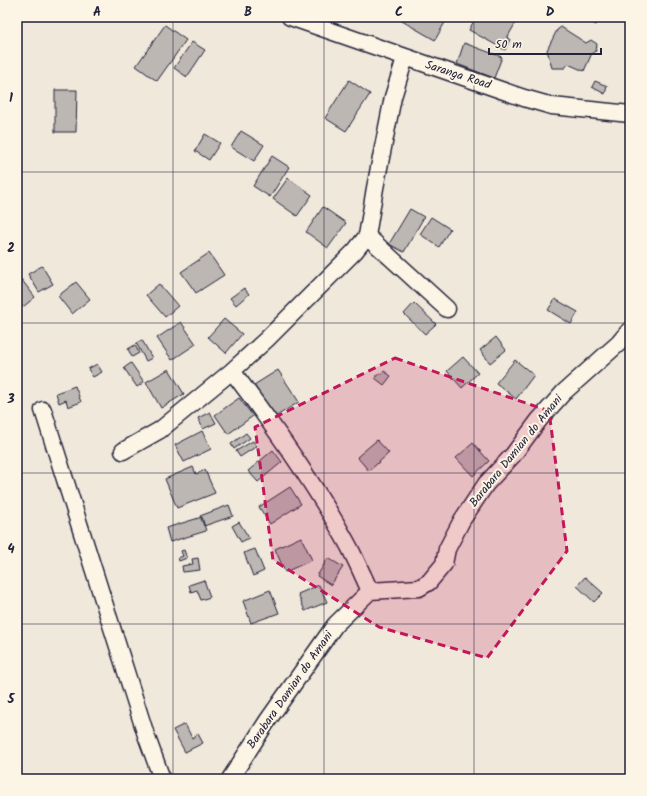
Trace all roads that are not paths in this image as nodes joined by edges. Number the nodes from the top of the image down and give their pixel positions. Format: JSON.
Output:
{"nodes":[{"id":1,"x":290,"y":17,"type":"edge"},
{"id":2,"x":405,"y":58,"type":"junction"},
{"id":3,"x":630,"y":114,"type":"edge"},
{"id":4,"x":368,"y":236,"type":"junction"},
{"id":5,"x":447,"y":309,"type":"dead end"},
{"id":6,"x":630,"y":330,"type":"edge"},
{"id":7,"x":232,"y":371,"type":"junction"},
{"id":8,"x":43,"y":410,"type":"dead end"},
{"id":9,"x":122,"y":451,"type":"dead end"},
{"id":10,"x":370,"y":591,"type":"junction"},
{"id":11,"x":162,"y":779,"type":"edge"},
{"id":12,"x":230,"y":779,"type":"edge"}],
"edges":[{"from":1,"to":2,"type":"street","name":"Saranga Road"},
{"from":2,"to":3,"type":"street","name":"Saranga Road"},
{"from":2,"to":4,"type":"street"},
{"from":4,"to":5,"type":"street"},
{"from":4,"to":7,"type":"street"},
{"from":6,"to":10,"type":"street","name":"Barabara Damian do Amani"},
{"from":7,"to":9,"type":"street"},
{"from":7,"to":10,"type":"street"},
{"from":8,"to":11,"type":"street"},
{"from":10,"to":12,"type":"street","name":"Barabara Damian do Amani"}]}
